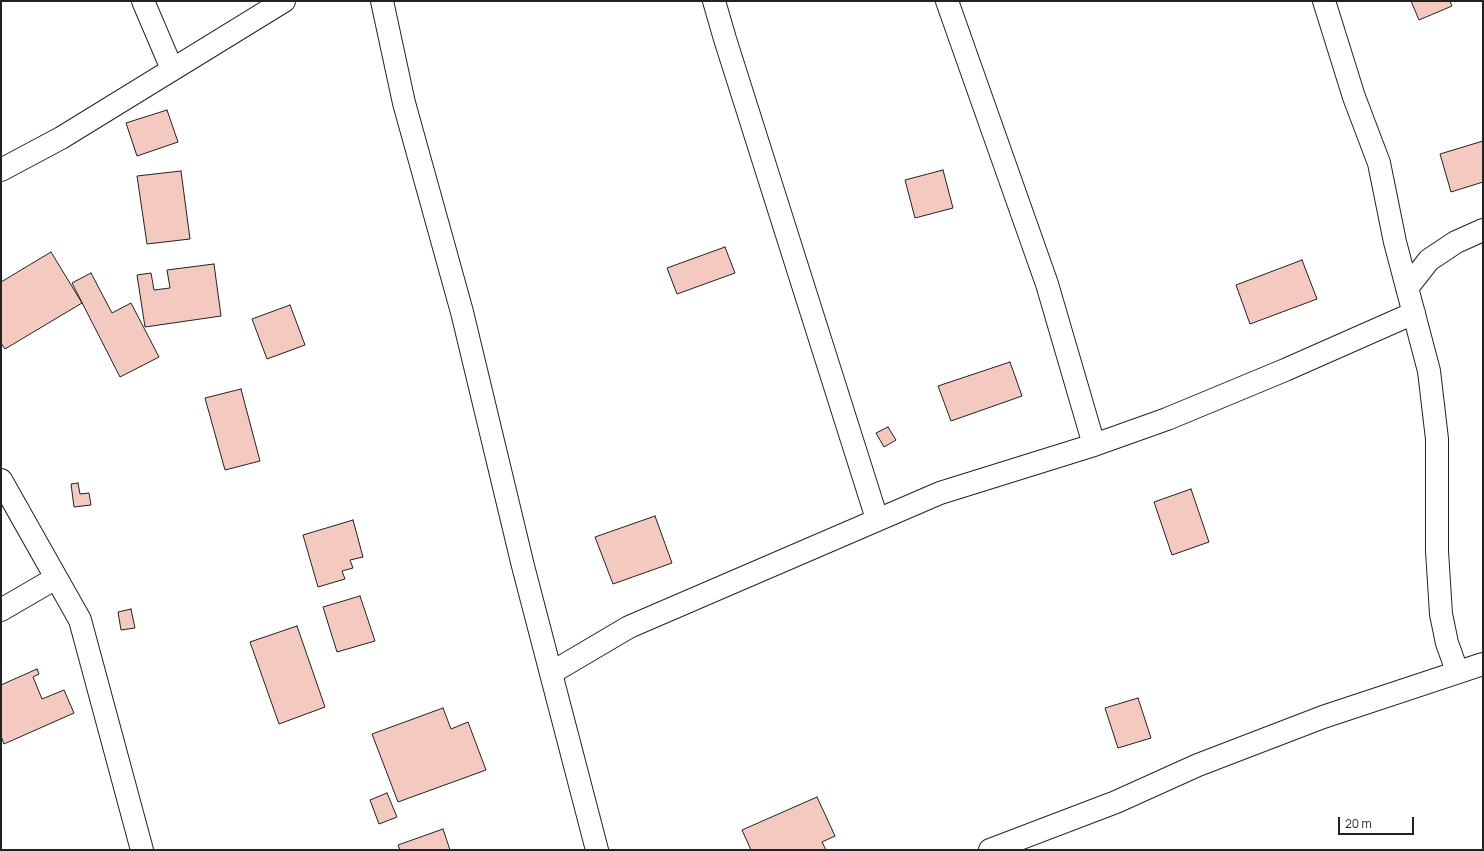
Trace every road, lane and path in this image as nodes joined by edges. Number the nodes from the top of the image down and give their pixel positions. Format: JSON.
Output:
{"nodes":[{"id":1,"x":143,"y":1,"type":"edge"},
{"id":2,"x":284,"y":1,"type":"edge"},
{"id":3,"x":382,"y":1,"type":"edge"},
{"id":4,"x":714,"y":1,"type":"edge"},
{"id":5,"x":947,"y":1,"type":"edge"},
{"id":6,"x":1324,"y":1,"type":"edge"},
{"id":7,"x":172,"y":69,"type":"junction"},
{"id":8,"x":1,"y":170,"type":"edge"},
{"id":9,"x":1483,"y":230,"type":"edge"},
{"id":10,"x":1407,"y":288,"type":"junction"},
{"id":11,"x":1414,"y":313,"type":"junction"},
{"id":12,"x":1094,"y":445,"type":"junction"},
{"id":13,"x":1,"y":480,"type":"edge"},
{"id":14,"x":877,"y":519,"type":"junction"},
{"id":15,"x":56,"y":578,"type":"junction"},
{"id":16,"x":1,"y":610,"type":"edge"},
{"id":17,"x":1483,"y":664,"type":"edge"},
{"id":18,"x":1458,"y":671,"type":"junction"},
{"id":19,"x":551,"y":672,"type":"junction"},
{"id":20,"x":142,"y":850,"type":"edge"},
{"id":21,"x":597,"y":850,"type":"edge"},
{"id":22,"x":990,"y":850,"type":"edge"}],
"edges":[{"from":1,"to":7,"type":"street"},
{"from":2,"to":7,"type":"street"},
{"from":3,"to":19,"type":"street"},
{"from":4,"to":14,"type":"street"},
{"from":5,"to":12,"type":"street"},
{"from":6,"to":10,"type":"street"},
{"from":7,"to":8,"type":"street"},
{"from":9,"to":10,"type":"street"},
{"from":10,"to":11,"type":"street"},
{"from":11,"to":12,"type":"street"},
{"from":11,"to":18,"type":"street"},
{"from":12,"to":14,"type":"street"},
{"from":13,"to":15,"type":"street"},
{"from":14,"to":19,"type":"street"},
{"from":15,"to":16,"type":"street"},
{"from":15,"to":20,"type":"street"},
{"from":17,"to":18,"type":"street"},
{"from":18,"to":22,"type":"street"},
{"from":19,"to":21,"type":"street"}]}
